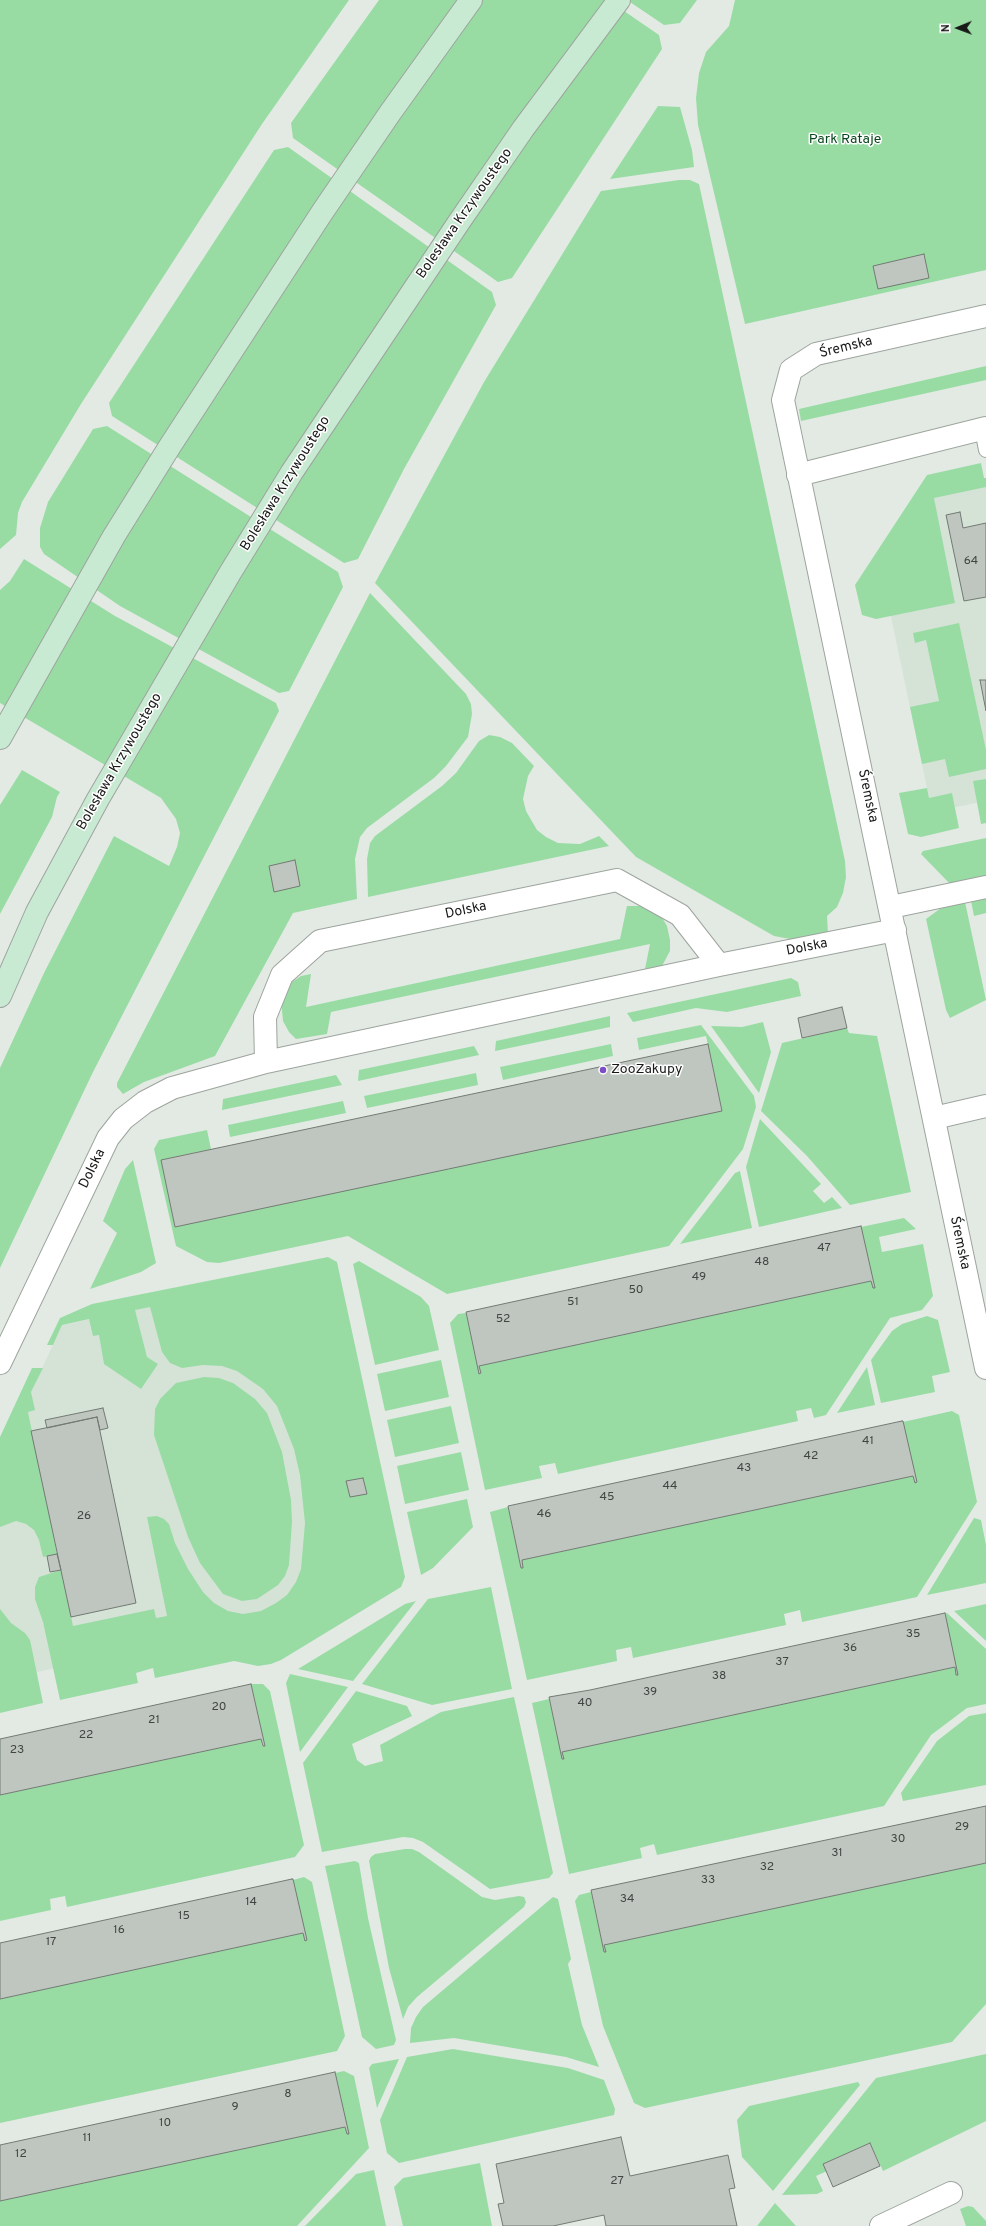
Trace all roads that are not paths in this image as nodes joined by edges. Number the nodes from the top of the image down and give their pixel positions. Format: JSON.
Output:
{"nodes":[{"id":1,"x":471,"y":0,"type":"edge"},
{"id":2,"x":619,"y":0,"type":"edge"},
{"id":3,"x":986,"y":316,"type":"edge"},
{"id":4,"x":985,"y":436,"type":"edge"},
{"id":5,"x":798,"y":475,"type":"junction"},
{"id":6,"x":0,"y":738,"type":"edge"},
{"id":7,"x":986,"y":887,"type":"edge"},
{"id":8,"x":891,"y":907,"type":"junction"},
{"id":9,"x":37,"y":912,"type":"junction"},
{"id":10,"x":895,"y":930,"type":"junction"},
{"id":11,"x":719,"y":965,"type":"junction"},
{"id":12,"x":0,"y":967,"type":"edge"},
{"id":13,"x":0,"y":996,"type":"edge"},
{"id":14,"x":266,"y":1062,"type":"junction"},
{"id":15,"x":986,"y":1106,"type":"edge"},
{"id":16,"x":934,"y":1118,"type":"junction"},
{"id":17,"x":0,"y":1362,"type":"edge"},
{"id":18,"x":986,"y":1368,"type":"edge"},
{"id":19,"x":951,"y":2193,"type":"dead end"},
{"id":20,"x":881,"y":2226,"type":"edge"}],
"edges":[{"from":1,"to":6,"type":"main road"},
{"from":2,"to":9,"type":"main road","name":"Bolesława Krzywoustego"},
{"from":3,"to":5,"type":"street","name":"Śremska"},
{"from":4,"to":5,"type":"street"},
{"from":5,"to":8,"type":"street","name":"Śremska"},
{"from":7,"to":8,"type":"street"},
{"from":8,"to":10,"type":"street","name":"Śremska"},
{"from":9,"to":12,"type":"main road"},
{"from":9,"to":13,"type":"main road","name":"Bolesława Krzywoustego"},
{"from":10,"to":11,"type":"street","name":"Dolska"},
{"from":10,"to":16,"type":"street","name":"Śremska"},
{"from":11,"to":14,"type":"street","name":"Dolska"},
{"from":11,"to":14,"type":"street","name":"Dolska"},
{"from":14,"to":17,"type":"street","name":"Dolska"},
{"from":15,"to":16,"type":"street"},
{"from":16,"to":18,"type":"street","name":"Śremska"},
{"from":19,"to":20,"type":"street"}]}
